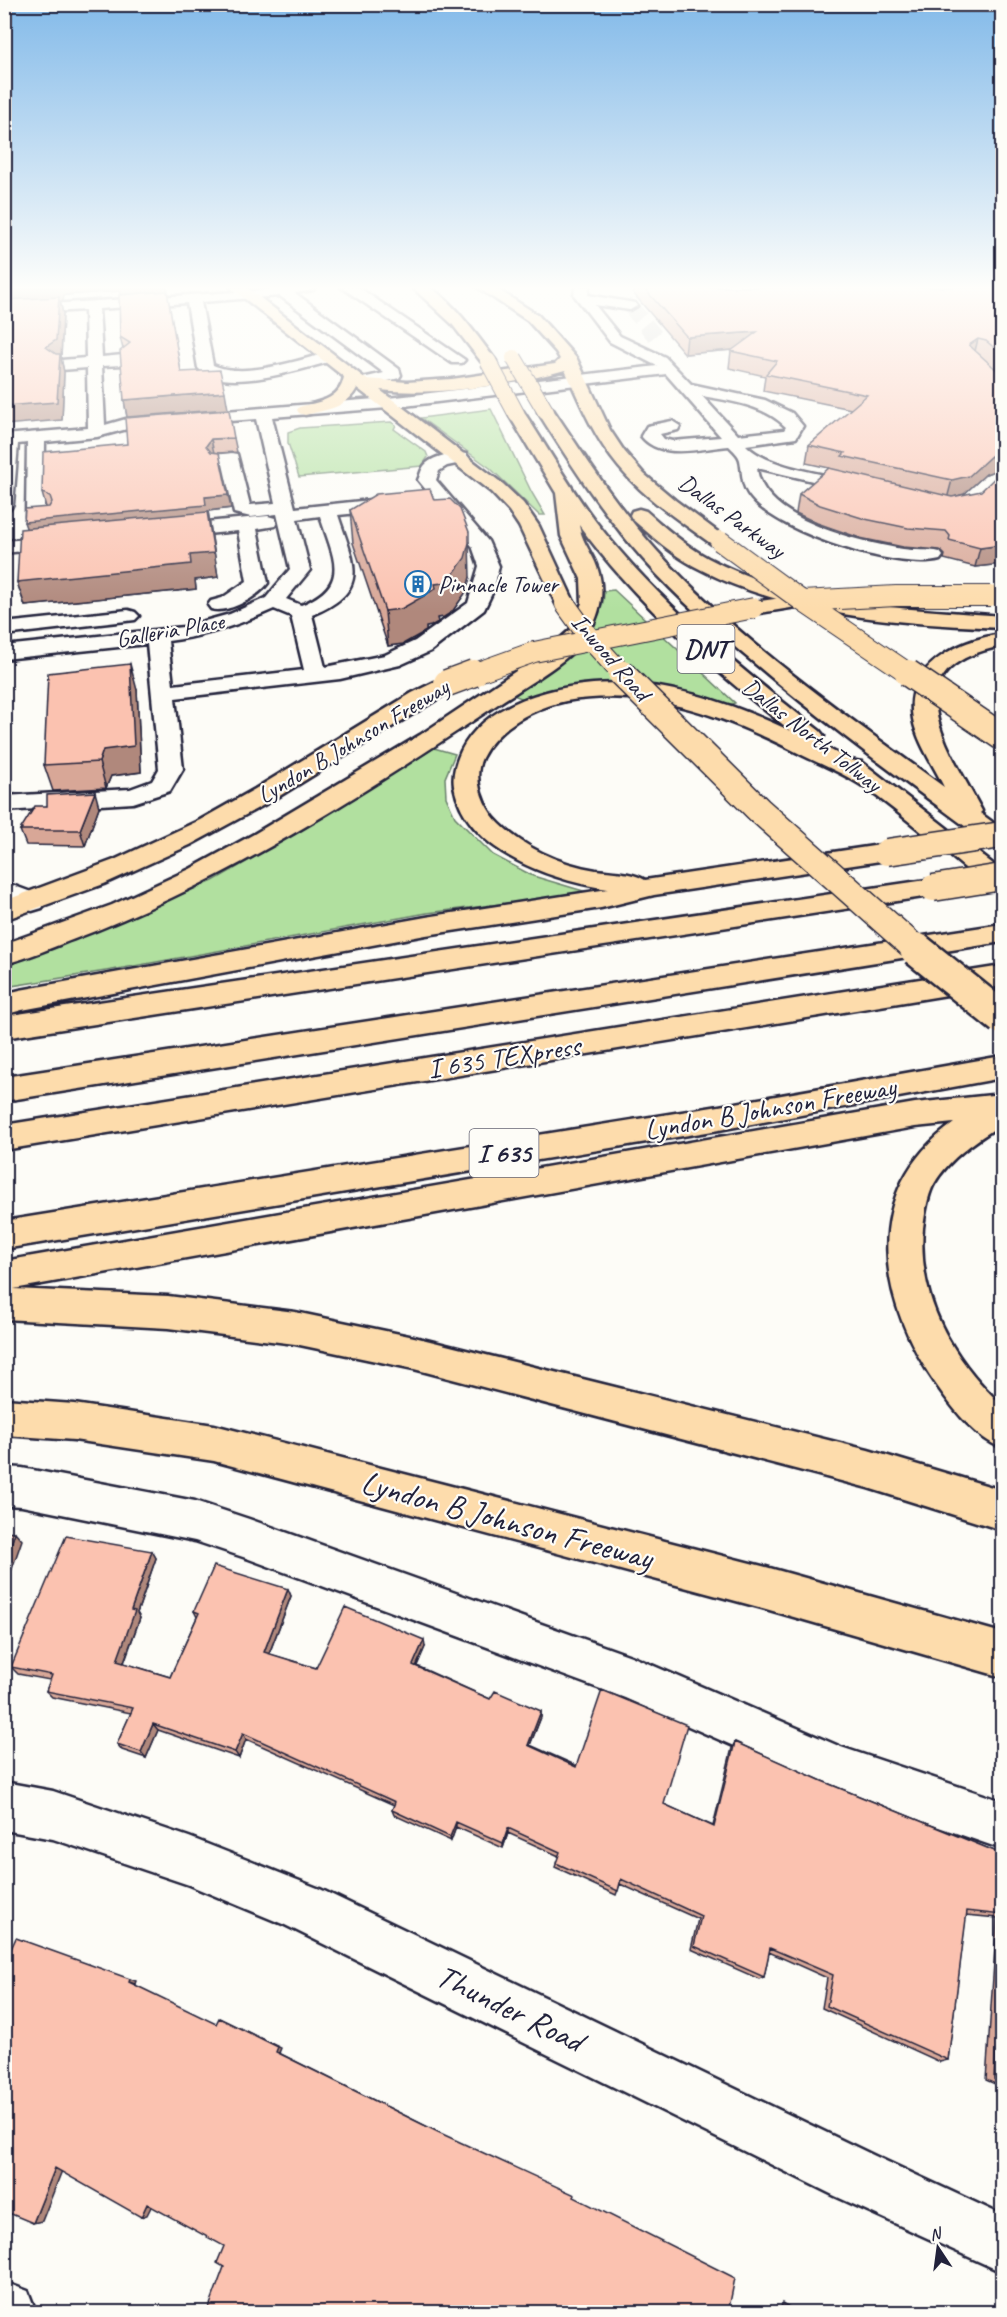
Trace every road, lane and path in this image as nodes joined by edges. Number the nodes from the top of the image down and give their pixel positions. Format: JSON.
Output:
{"nodes":[{"id":1,"x":95,"y":395,"type":"edge"},
{"id":2,"x":345,"y":395,"type":"edge"},
{"id":3,"x":378,"y":395,"type":"edge"},
{"id":4,"x":504,"y":395,"type":"edge"},
{"id":5,"x":506,"y":395,"type":"edge"},
{"id":6,"x":536,"y":395,"type":"edge"},
{"id":7,"x":585,"y":395,"type":"edge"},
{"id":8,"x":692,"y":395,"type":"edge"},
{"id":9,"x":730,"y":395,"type":"edge"},
{"id":10,"x":395,"y":408,"type":"junction"},
{"id":11,"x":305,"y":410,"type":"junction"},
{"id":12,"x":265,"y":418,"type":"junction"},
{"id":13,"x":672,"y":426,"type":"dead end"},
{"id":14,"x":97,"y":432,"type":"junction"},
{"id":15,"x":58,"y":435,"type":"junction"},
{"id":16,"x":36,"y":437,"type":"junction"},
{"id":17,"x":732,"y":440,"type":"junction"},
{"id":18,"x":7,"y":448,"type":"edge"},
{"id":19,"x":106,"y":448,"type":"edge"},
{"id":20,"x":460,"y":458,"type":"junction"},
{"id":21,"x":748,"y":458,"type":"junction"},
{"id":22,"x":220,"y":459,"type":"edge"},
{"id":23,"x":768,"y":466,"type":"junction"},
{"id":24,"x":793,"y":472,"type":"junction"},
{"id":25,"x":585,"y":474,"type":"junction"},
{"id":26,"x":881,"y":492,"type":"edge"},
{"id":27,"x":818,"y":493,"type":"edge"},
{"id":28,"x":565,"y":494,"type":"junction"},
{"id":29,"x":441,"y":499,"type":"junction"},
{"id":30,"x":4,"y":504,"type":"edge"},
{"id":31,"x":327,"y":510,"type":"junction"},
{"id":32,"x":287,"y":514,"type":"junction"},
{"id":33,"x":45,"y":515,"type":"edge"},
{"id":34,"x":796,"y":516,"type":"junction"},
{"id":35,"x":246,"y":524,"type":"junction"},
{"id":36,"x":142,"y":534,"type":"edge"},
{"id":37,"x":85,"y":540,"type":"edge"},
{"id":38,"x":4,"y":548,"type":"edge"},
{"id":39,"x":933,"y":556,"type":"edge"},
{"id":40,"x":996,"y":597,"type":"edge"},
{"id":41,"x":802,"y":601,"type":"junction"},
{"id":42,"x":273,"y":602,"type":"junction"},
{"id":43,"x":198,"y":609,"type":"dead end"},
{"id":44,"x":301,"y":612,"type":"junction"},
{"id":45,"x":1002,"y":622,"type":"edge"},
{"id":46,"x":155,"y":625,"type":"junction"},
{"id":47,"x":4,"y":629,"type":"edge"},
{"id":48,"x":589,"y":639,"type":"junction"},
{"id":49,"x":1002,"y":640,"type":"edge"},
{"id":50,"x":4,"y":652,"type":"edge"},
{"id":51,"x":316,"y":674,"type":"junction"},
{"id":52,"x":163,"y":693,"type":"junction"},
{"id":53,"x":1002,"y":737,"type":"edge"},
{"id":54,"x":870,"y":780,"type":"junction"},
{"id":55,"x":4,"y":804,"type":"edge"},
{"id":56,"x":973,"y":819,"type":"junction"},
{"id":57,"x":1002,"y":835,"type":"edge"},
{"id":58,"x":1002,"y":841,"type":"edge"},
{"id":59,"x":1002,"y":877,"type":"edge"},
{"id":60,"x":1002,"y":884,"type":"edge"},
{"id":61,"x":654,"y":886,"type":"junction"},
{"id":62,"x":4,"y":891,"type":"edge"},
{"id":63,"x":32,"y":902,"type":"junction"},
{"id":64,"x":4,"y":911,"type":"edge"},
{"id":65,"x":998,"y":934,"type":"edge"},
{"id":66,"x":4,"y":955,"type":"edge"},
{"id":67,"x":1002,"y":976,"type":"edge"},
{"id":68,"x":4,"y":1005,"type":"edge"},
{"id":69,"x":1002,"y":1018,"type":"edge"},
{"id":70,"x":4,"y":1026,"type":"edge"},
{"id":71,"x":1002,"y":1067,"type":"edge"},
{"id":72,"x":4,"y":1089,"type":"edge"},
{"id":73,"x":1002,"y":1107,"type":"edge"},
{"id":74,"x":4,"y":1138,"type":"edge"},
{"id":75,"x":4,"y":1235,"type":"edge"},
{"id":76,"x":4,"y":1276,"type":"edge"},
{"id":77,"x":4,"y":1304,"type":"edge"},
{"id":78,"x":4,"y":1417,"type":"edge"},
{"id":79,"x":1002,"y":1430,"type":"edge"},
{"id":80,"x":4,"y":1486,"type":"edge"},
{"id":81,"x":1002,"y":1510,"type":"edge"},
{"id":82,"x":1002,"y":1655,"type":"edge"},
{"id":83,"x":4,"y":1806,"type":"edge"},
{"id":84,"x":1002,"y":1825,"type":"edge"},
{"id":85,"x":1002,"y":2244,"type":"edge"}],
"edges":[{"from":1,"to":14,"type":"street"},
{"from":2,"to":11,"type":"main road"},
{"from":3,"to":10,"type":"main road","name":"Inwood Road"},
{"from":4,"to":10,"type":"street"},
{"from":5,"to":28,"type":"main road","name":"Dallas North Tollway","number":"DNT","bridge":true},
{"from":6,"to":25,"type":"main road","name":"Dallas North Tollway","number":"DNT","bridge":true},
{"from":7,"to":41,"type":"main road","name":"Dallas Parkway","bridge":true},
{"from":8,"to":17,"type":"street"},
{"from":9,"to":17,"type":"street"},
{"from":10,"to":11,"type":"street"},
{"from":10,"to":12,"type":"street"},
{"from":10,"to":20,"type":"main road","name":"Inwood Road"},
{"from":11,"to":12,"type":"street"},
{"from":12,"to":14,"type":"street"},
{"from":12,"to":14,"type":"street"},
{"from":12,"to":32,"type":"street","name":"Galleria Place"},
{"from":13,"to":17,"type":"street"},
{"from":14,"to":15,"type":"street"},
{"from":15,"to":16,"type":"street"},
{"from":15,"to":19,"type":"street"},
{"from":16,"to":18,"type":"street"},
{"from":16,"to":33,"type":"street"},
{"from":17,"to":21,"type":"street"},
{"from":18,"to":30,"type":"street"},
{"from":20,"to":29,"type":"street"},
{"from":20,"to":48,"type":"main road","name":"Inwood Road","bridge":true},
{"from":21,"to":23,"type":"street"},
{"from":21,"to":34,"type":"street"},
{"from":22,"to":32,"type":"street"},
{"from":23,"to":24,"type":"street"},
{"from":23,"to":34,"type":"street"},
{"from":24,"to":26,"type":"street"},
{"from":24,"to":27,"type":"street"},
{"from":25,"to":45,"type":"main road"},
{"from":25,"to":56,"type":"main road","name":"Dallas North Tollway","number":"DNT"},
{"from":28,"to":54,"type":"main road","name":"Dallas North Tollway","number":"DNT"},
{"from":28,"to":66,"type":"main road"},
{"from":29,"to":31,"type":"street"},
{"from":29,"to":51,"type":"street"},
{"from":31,"to":32,"type":"street"},
{"from":31,"to":44,"type":"street"},
{"from":32,"to":35,"type":"street"},
{"from":32,"to":42,"type":"street","name":"Galleria Place"},
{"from":34,"to":39,"type":"street"},
{"from":35,"to":36,"type":"street"},
{"from":35,"to":43,"type":"street"},
{"from":37,"to":38,"type":"street"},
{"from":40,"to":41,"type":"main road","name":"Lyndon B Johnson Freeway","bridge":true},
{"from":41,"to":48,"type":"main road","name":"Lyndon B Johnson Freeway","bridge":true},
{"from":41,"to":53,"type":"main road","name":"Dallas Parkway","bridge":true},
{"from":42,"to":44,"type":"street"},
{"from":42,"to":46,"type":"street","name":"Galleria Place"},
{"from":44,"to":51,"type":"street"},
{"from":46,"to":47,"type":"street"},
{"from":46,"to":50,"type":"street","name":"Galleria Place"},
{"from":46,"to":52,"type":"street"},
{"from":48,"to":63,"type":"main road","name":"Lyndon B Johnson Freeway","bridge":true},
{"from":48,"to":69,"type":"main road","name":"Inwood Road","bridge":true},
{"from":49,"to":56,"type":"main road"},
{"from":51,"to":52,"type":"street"},
{"from":52,"to":55,"type":"street"},
{"from":54,"to":60,"type":"main road","name":"Dallas North Tollway","number":"DNT"},
{"from":54,"to":61,"type":"main road"},
{"from":56,"to":58,"type":"main road","name":"Dallas North Tollway","number":"DNT"},
{"from":57,"to":61,"type":"main road","bridge":true},
{"from":59,"to":70,"type":"main road","bridge":true},
{"from":61,"to":68,"type":"main road"},
{"from":62,"to":63,"type":"street"},
{"from":63,"to":64,"type":"main road","name":"Lyndon B Johnson Freeway"},
{"from":65,"to":72,"type":"main road","name":"I 635 TEXpress"},
{"from":67,"to":74,"type":"main road","name":"I 635 TEXpress"},
{"from":71,"to":75,"type":"main road","name":"Lyndon B Johnson Freeway","number":"I 635"},
{"from":73,"to":76,"type":"main road"},
{"from":73,"to":79,"type":"main road"},
{"from":77,"to":81,"type":"main road"},
{"from":78,"to":82,"type":"main road","name":"Lyndon B Johnson Freeway"},
{"from":80,"to":84,"type":"street"},
{"from":83,"to":85,"type":"street","name":"Thunder Road"}]}
